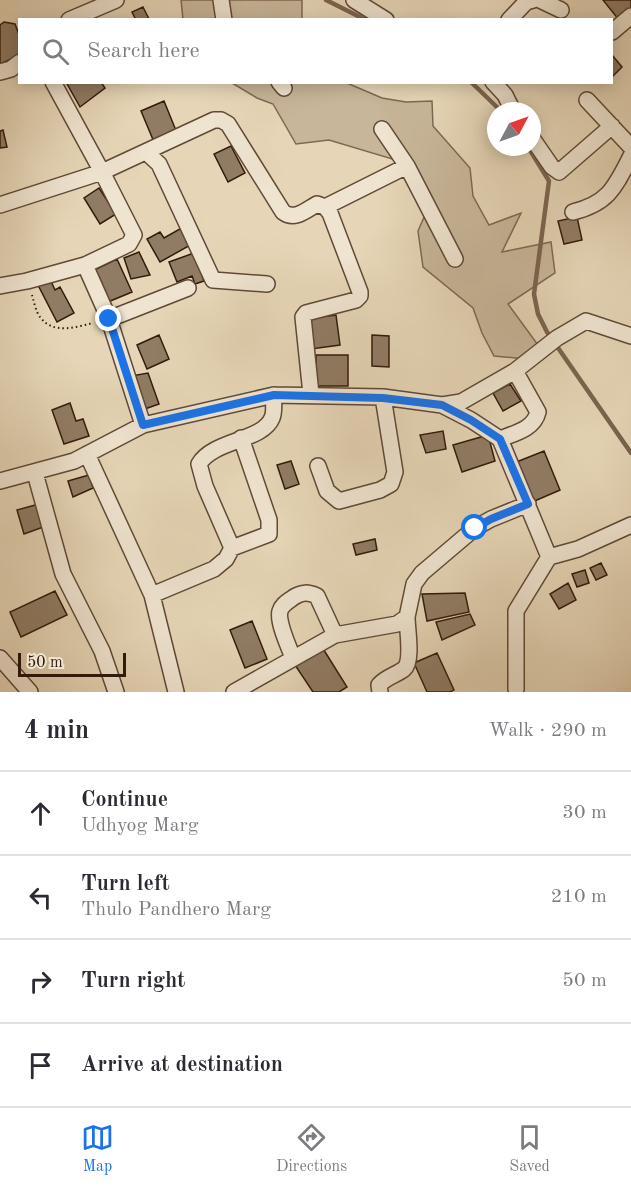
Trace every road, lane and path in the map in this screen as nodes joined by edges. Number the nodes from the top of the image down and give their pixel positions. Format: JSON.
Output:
{"nodes":[{"id":1,"x":117,"y":0,"type":"edge"},
{"id":2,"x":220,"y":0,"type":"edge"},
{"id":3,"x":354,"y":0,"type":"edge"},
{"id":4,"x":533,"y":0,"type":"edge"},
{"id":5,"x":540,"y":0,"type":"edge"},
{"id":6,"x":561,"y":9,"type":"dead end"},
{"id":7,"x":631,"y":16,"type":"edge"},
{"id":8,"x":74,"y":18,"type":"edge"},
{"id":9,"x":224,"y":18,"type":"edge"},
{"id":10,"x":383,"y":18,"type":"edge"},
{"id":11,"x":511,"y":18,"type":"edge"},
{"id":12,"x":613,"y":31,"type":"edge"},
{"id":13,"x":18,"y":64,"type":"edge"},
{"id":14,"x":0,"y":72,"type":"edge"},
{"id":15,"x":54,"y":84,"type":"edge"},
{"id":16,"x":495,"y":84,"type":"edge"},
{"id":17,"x":587,"y":100,"type":"dead end"},
{"id":18,"x":508,"y":102,"type":"edge"},
{"id":19,"x":612,"y":126,"type":"junction"},
{"id":20,"x":382,"y":129,"type":"dead end"},
{"id":21,"x":631,"y":147,"type":"edge"},
{"id":22,"x":541,"y":151,"type":"edge"},
{"id":23,"x":146,"y":152,"type":"junction"},
{"id":24,"x":631,"y":156,"type":"edge"},
{"id":25,"x":407,"y":166,"type":"junction"},
{"id":26,"x":102,"y":172,"type":"junction"},
{"id":27,"x":0,"y":205,"type":"edge"},
{"id":28,"x":325,"y":207,"type":"junction"},
{"id":29,"x":573,"y":212,"type":"dead end"},
{"id":30,"x":455,"y":259,"type":"dead end"},
{"id":31,"x":85,"y":265,"type":"junction"},
{"id":32,"x":27,"y":281,"type":"junction"},
{"id":33,"x":267,"y":284,"type":"dead end"},
{"id":34,"x":0,"y":286,"type":"edge"},
{"id":35,"x":188,"y":288,"type":"dead end"},
{"id":36,"x":109,"y":319,"type":"junction"},
{"id":37,"x":631,"y":336,"type":"edge"},
{"id":38,"x":515,"y":371,"type":"junction"},
{"id":39,"x":310,"y":394,"type":"junction"},
{"id":40,"x":274,"y":395,"type":"junction"},
{"id":41,"x":383,"y":398,"type":"junction"},
{"id":42,"x":442,"y":405,"type":"junction"},
{"id":43,"x":143,"y":425,"type":"junction"},
{"id":44,"x":241,"y":438,"type":"junction"},
{"id":45,"x":500,"y":439,"type":"junction"},
{"id":46,"x":87,"y":454,"type":"junction"},
{"id":47,"x":318,"y":466,"type":"dead end"},
{"id":48,"x":38,"y":472,"type":"junction"},
{"id":49,"x":0,"y":481,"type":"edge"},
{"id":50,"x":528,"y":504,"type":"junction"},
{"id":51,"x":631,"y":525,"type":"edge"},
{"id":52,"x":232,"y":548,"type":"junction"},
{"id":53,"x":549,"y":557,"type":"junction"},
{"id":54,"x":152,"y":595,"type":"junction"},
{"id":55,"x":407,"y":617,"type":"junction"},
{"id":56,"x":335,"y":635,"type":"junction"},
{"id":57,"x":0,"y":658,"type":"edge"},
{"id":58,"x":293,"y":658,"type":"junction"},
{"id":59,"x":515,"y":691,"type":"edge"},
{"id":60,"x":30,"y":692,"type":"edge"},
{"id":61,"x":116,"y":692,"type":"edge"},
{"id":62,"x":176,"y":692,"type":"edge"},
{"id":63,"x":234,"y":692,"type":"edge"},
{"id":64,"x":380,"y":692,"type":"edge"}],
"edges":[{"from":1,"to":8,"type":"street"},
{"from":2,"to":9,"type":"street"},
{"from":3,"to":10,"type":"street"},
{"from":4,"to":11,"type":"street"},
{"from":5,"to":6,"type":"street"},
{"from":7,"to":12,"type":"street"},
{"from":13,"to":14,"type":"street"},
{"from":15,"to":26,"type":"street"},
{"from":16,"to":18,"type":"street"},
{"from":17,"to":19,"type":"street"},
{"from":19,"to":21,"type":"street"},
{"from":19,"to":22,"type":"street"},
{"from":20,"to":25,"type":"street"},
{"from":23,"to":26,"type":"street"},
{"from":23,"to":28,"type":"street"},
{"from":23,"to":33,"type":"street"},
{"from":24,"to":29,"type":"street"},
{"from":25,"to":28,"type":"street"},
{"from":25,"to":30,"type":"street"},
{"from":26,"to":27,"type":"street"},
{"from":26,"to":31,"type":"street"},
{"from":28,"to":39,"type":"street"},
{"from":31,"to":32,"type":"street"},
{"from":31,"to":36,"type":"street"},
{"from":32,"to":34,"type":"street"},
{"from":32,"to":36,"type":"path"},
{"from":35,"to":36,"type":"street"},
{"from":36,"to":43,"type":"street"},
{"from":37,"to":38,"type":"street"},
{"from":38,"to":42,"type":"street"},
{"from":38,"to":45,"type":"street"},
{"from":39,"to":40,"type":"street"},
{"from":39,"to":41,"type":"street"},
{"from":40,"to":43,"type":"street"},
{"from":40,"to":44,"type":"street"},
{"from":41,"to":42,"type":"street"},
{"from":41,"to":47,"type":"street"},
{"from":42,"to":45,"type":"street"},
{"from":43,"to":46,"type":"street"},
{"from":44,"to":52,"type":"street"},
{"from":44,"to":52,"type":"street"},
{"from":45,"to":50,"type":"street"},
{"from":46,"to":48,"type":"street"},
{"from":46,"to":54,"type":"street"},
{"from":48,"to":49,"type":"street"},
{"from":48,"to":61,"type":"street"},
{"from":50,"to":53,"type":"street"},
{"from":50,"to":55,"type":"street"},
{"from":51,"to":53,"type":"street"},
{"from":52,"to":54,"type":"street"},
{"from":53,"to":59,"type":"street"},
{"from":54,"to":62,"type":"street"},
{"from":55,"to":56,"type":"street"},
{"from":55,"to":64,"type":"street"},
{"from":56,"to":58,"type":"street"},
{"from":56,"to":58,"type":"street"},
{"from":57,"to":60,"type":"street"},
{"from":58,"to":63,"type":"street"}]}
